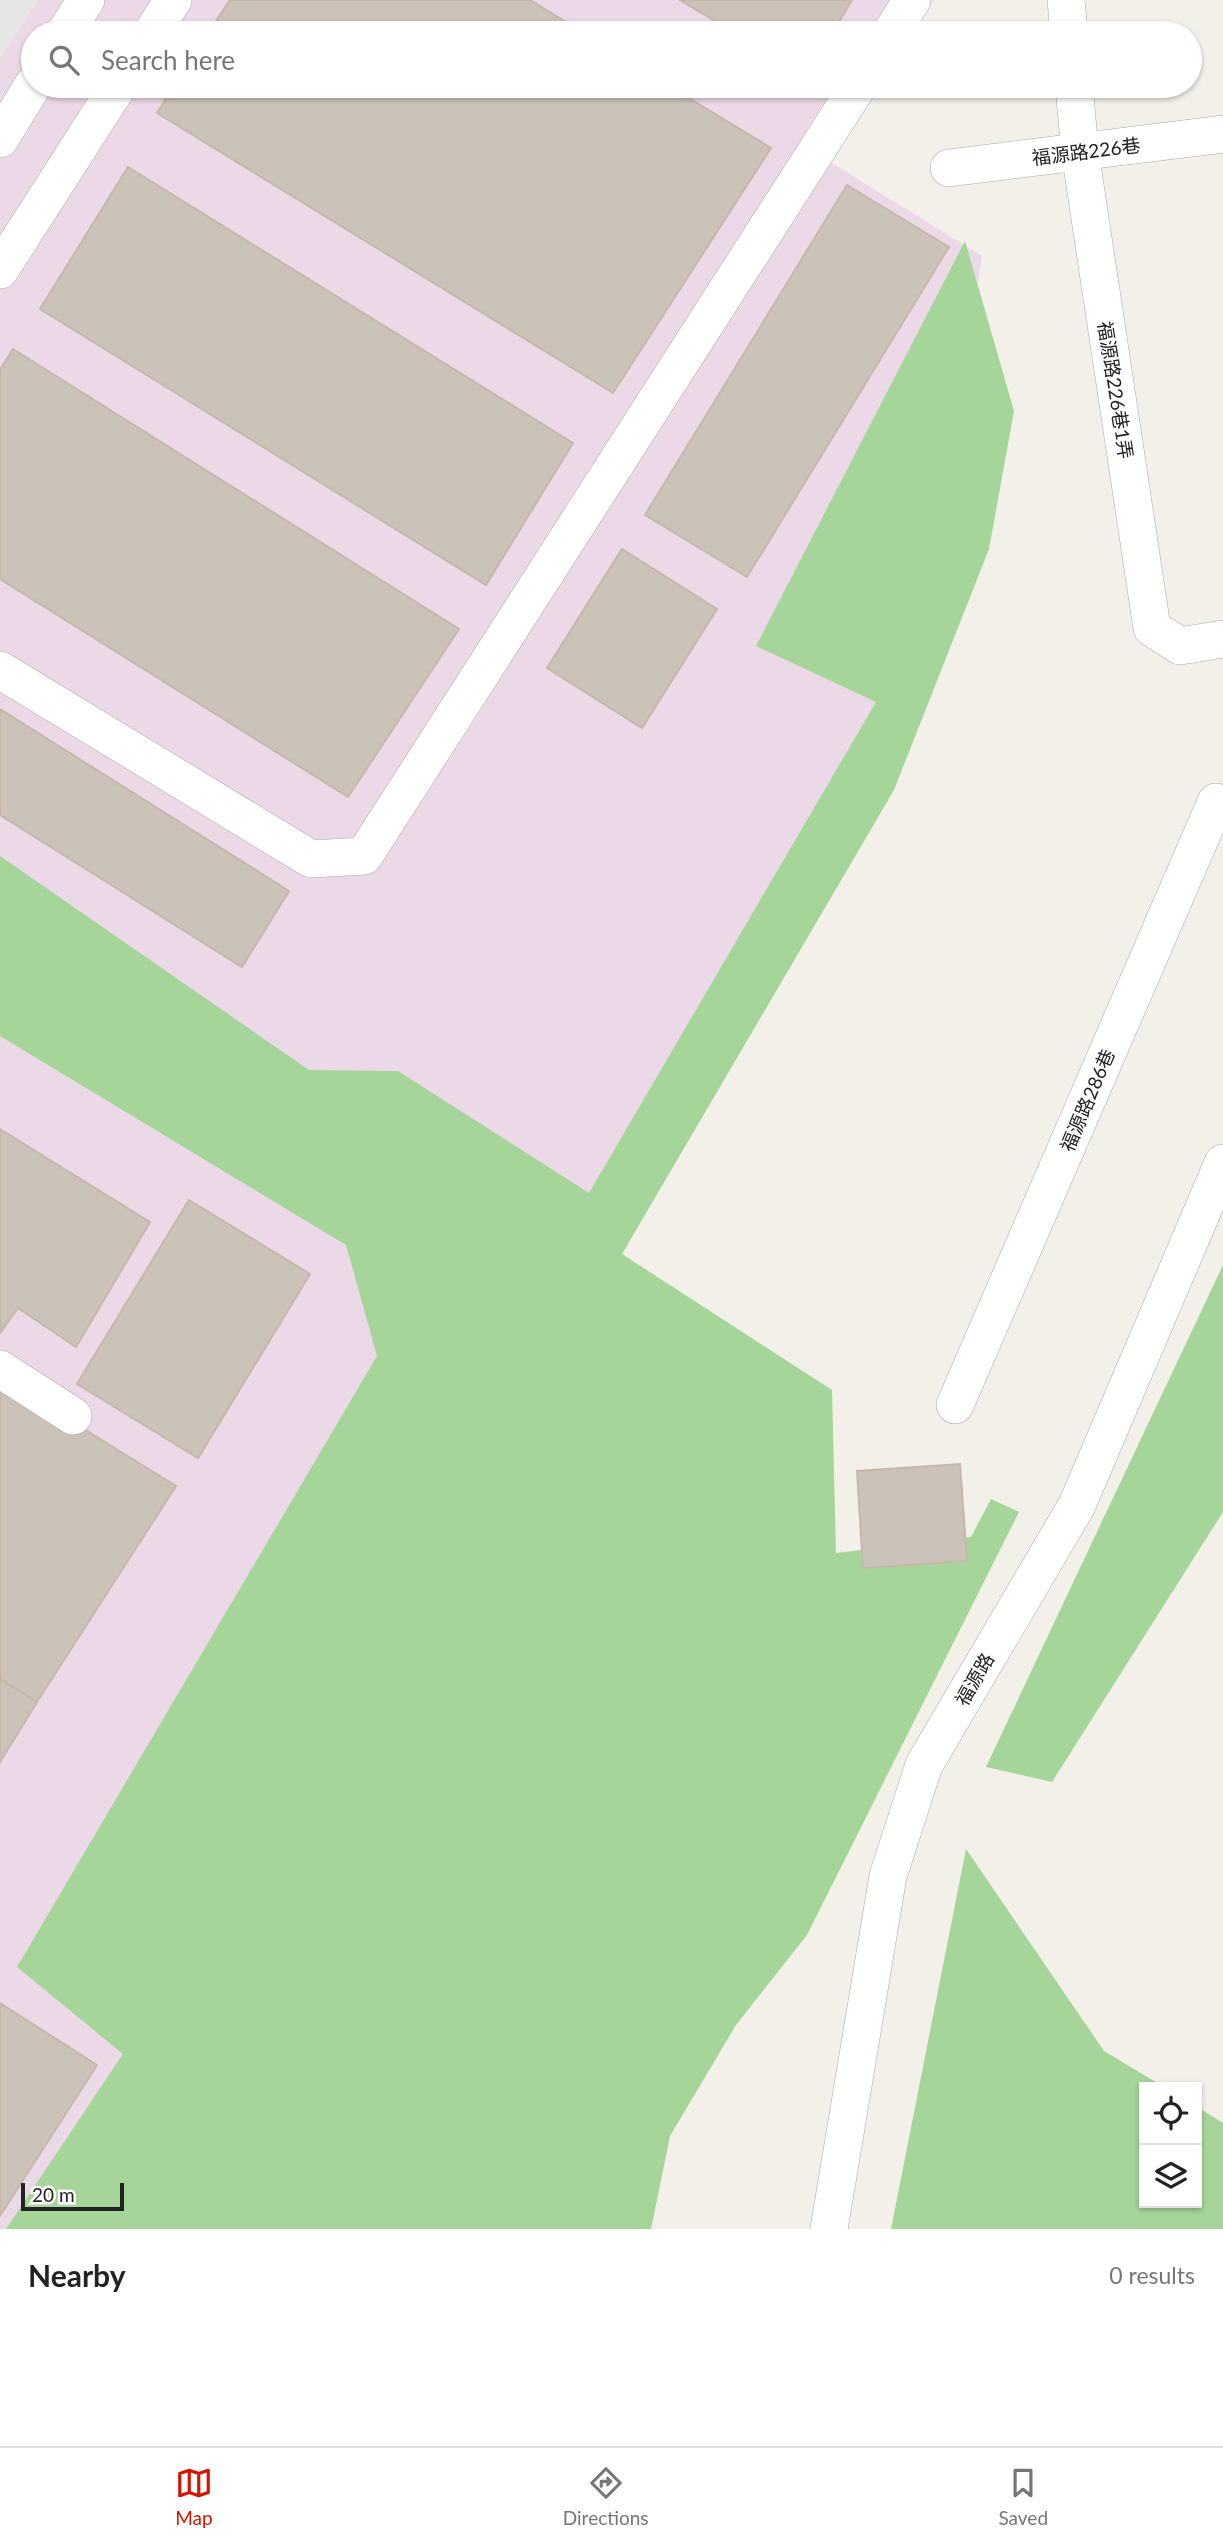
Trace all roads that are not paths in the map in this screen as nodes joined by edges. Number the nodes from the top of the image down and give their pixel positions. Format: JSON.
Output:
{"nodes":[{"id":1,"x":86,"y":0,"type":"edge"},
{"id":2,"x":173,"y":0,"type":"edge"},
{"id":3,"x":912,"y":0,"type":"edge"},
{"id":4,"x":1066,"y":0,"type":"edge"},
{"id":5,"x":73,"y":21,"type":"edge"},
{"id":6,"x":160,"y":21,"type":"edge"},
{"id":7,"x":899,"y":21,"type":"edge"},
{"id":8,"x":1068,"y":21,"type":"edge"},
{"id":9,"x":25,"y":98,"type":"edge"},
{"id":10,"x":110,"y":98,"type":"edge"},
{"id":11,"x":850,"y":98,"type":"edge"},
{"id":12,"x":1075,"y":98,"type":"edge"},
{"id":13,"x":1223,"y":134,"type":"edge"},
{"id":14,"x":0,"y":138,"type":"edge"},
{"id":15,"x":1080,"y":152,"type":"junction"},
{"id":16,"x":949,"y":168,"type":"dead end"},
{"id":17,"x":0,"y":270,"type":"edge"},
{"id":18,"x":1223,"y":639,"type":"edge"},
{"id":19,"x":0,"y":670,"type":"edge"},
{"id":20,"x":1223,"y":805,"type":"edge"},
{"id":21,"x":1223,"y":1163,"type":"edge"},
{"id":22,"x":0,"y":1368,"type":"edge"},
{"id":23,"x":955,"y":1405,"type":"dead end"},
{"id":24,"x":73,"y":1416,"type":"dead end"},
{"id":25,"x":829,"y":2229,"type":"edge"}],
"edges":[{"from":1,"to":5,"type":"street"},
{"from":2,"to":6,"type":"street"},
{"from":3,"to":7,"type":"street"},
{"from":4,"to":8,"type":"street"},
{"from":9,"to":14,"type":"street"},
{"from":10,"to":17,"type":"street"},
{"from":11,"to":19,"type":"street"},
{"from":12,"to":15,"type":"street","name":"福源路226巷1弄"},
{"from":13,"to":15,"type":"street","name":"福源路226巷"},
{"from":15,"to":16,"type":"street","name":"福源路226巷"},
{"from":15,"to":18,"type":"street","name":"福源路226巷1弄"},
{"from":20,"to":23,"type":"street","name":"福源路286巷"},
{"from":21,"to":25,"type":"street","name":"福源路"},
{"from":22,"to":24,"type":"street"}]}
